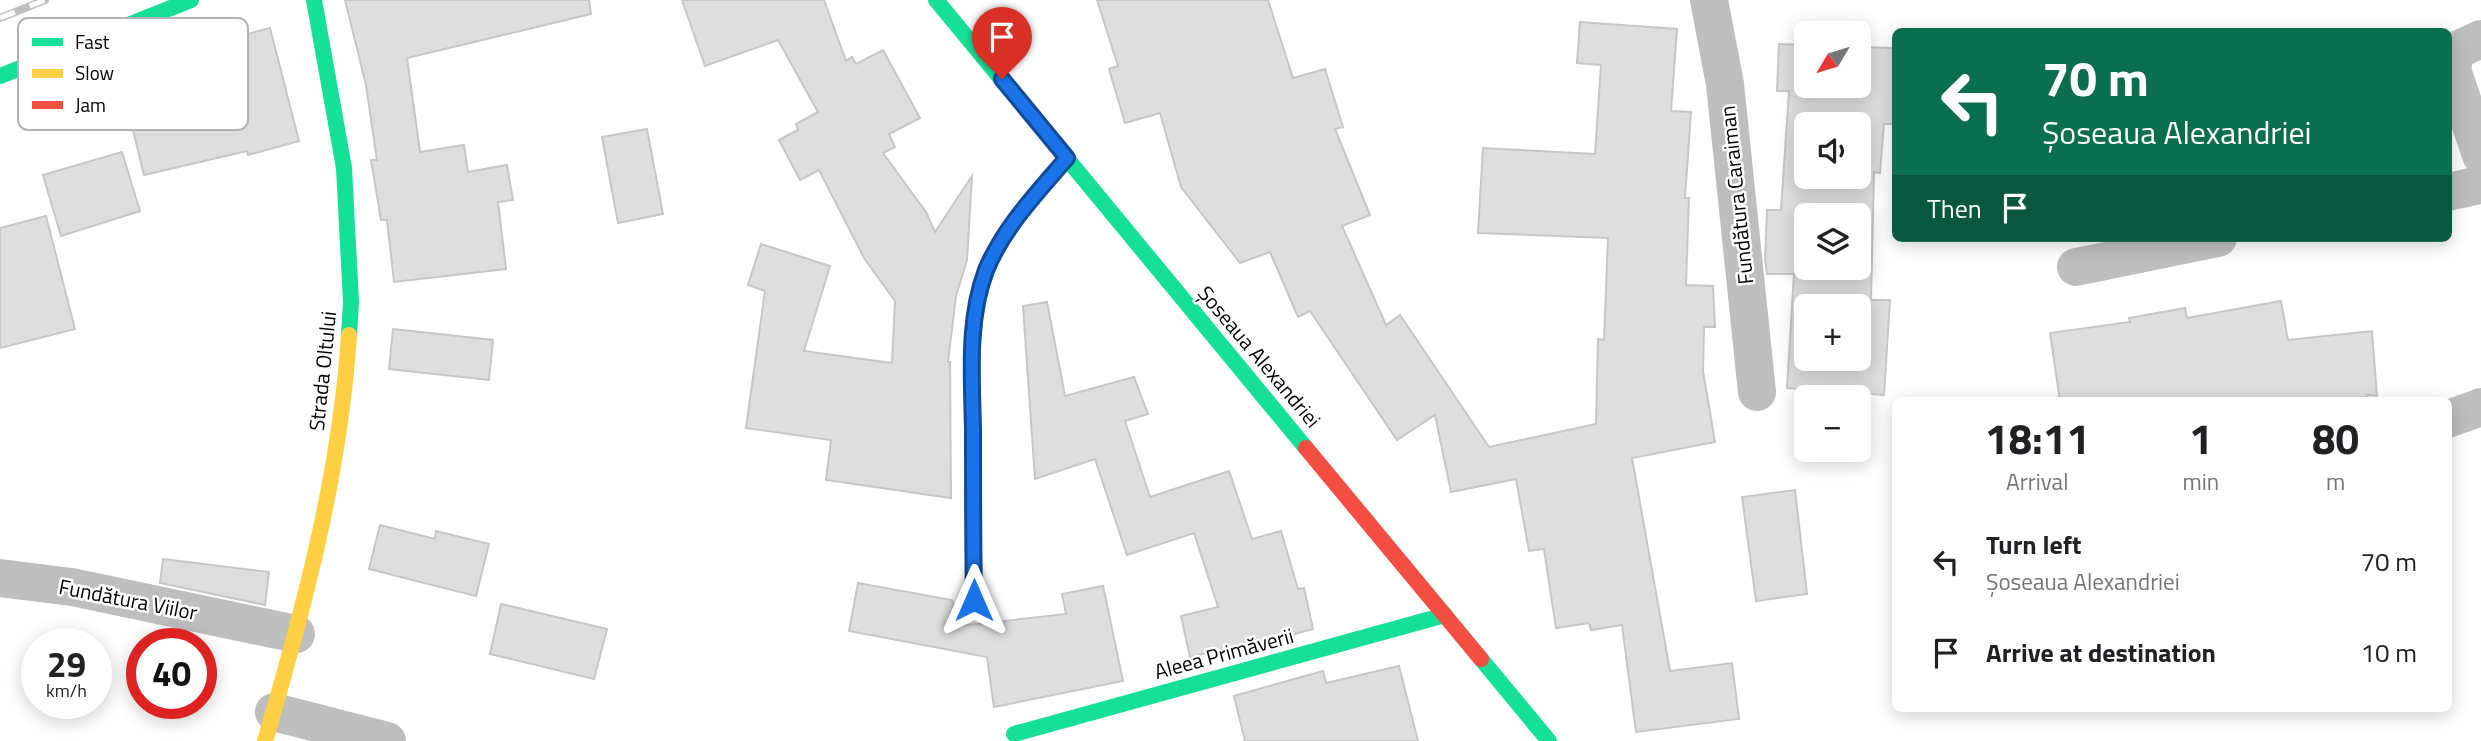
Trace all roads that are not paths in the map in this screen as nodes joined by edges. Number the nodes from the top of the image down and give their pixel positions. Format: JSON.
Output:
{"nodes":[{"id":1,"x":191,"y":0,"type":"edge"},
{"id":2,"x":314,"y":0,"type":"edge"},
{"id":3,"x":936,"y":0,"type":"edge"},
{"id":4,"x":1709,"y":0,"type":"edge"},
{"id":5,"x":146,"y":18,"type":"edge"},
{"id":6,"x":2481,"y":39,"type":"edge"},
{"id":7,"x":18,"y":69,"type":"edge"},
{"id":8,"x":0,"y":76,"type":"edge"},
{"id":9,"x":2481,"y":155,"type":"edge"},
{"id":10,"x":1067,"y":158,"type":"junction"},
{"id":11,"x":2481,"y":181,"type":"edge"},
{"id":12,"x":2452,"y":191,"type":"edge"},
{"id":13,"x":2198,"y":242,"type":"edge"},
{"id":14,"x":2076,"y":267,"type":"dead end"},
{"id":15,"x":1757,"y":392,"type":"dead end"},
{"id":16,"x":2481,"y":407,"type":"edge"},
{"id":17,"x":2452,"y":418,"type":"edge"},
{"id":18,"x":0,"y":578,"type":"edge"},
{"id":19,"x":974,"y":600,"type":"dead end"},
{"id":20,"x":1445,"y":615,"type":"junction"},
{"id":21,"x":296,"y":634,"type":"junction"},
{"id":22,"x":270,"y":727,"type":"edge"},
{"id":23,"x":1014,"y":734,"type":"dead end"},
{"id":24,"x":387,"y":741,"type":"edge"},
{"id":25,"x":1549,"y":741,"type":"edge"}],
"edges":[{"from":1,"to":5,"type":"street"},
{"from":2,"to":21,"type":"street","name":"Strada Oltului"},
{"from":3,"to":10,"type":"street","name":"Șoseaua Alexandriei"},
{"from":4,"to":15,"type":"street","name":"Fundătura Caraiman"},
{"from":6,"to":9,"type":"street"},
{"from":7,"to":8,"type":"street"},
{"from":10,"to":19,"type":"street"},
{"from":10,"to":20,"type":"street","name":"Șoseaua Alexandriei"},
{"from":11,"to":12,"type":"street"},
{"from":13,"to":14,"type":"street"},
{"from":16,"to":17,"type":"street"},
{"from":18,"to":21,"type":"street","name":"Fundătura Viilor"},
{"from":20,"to":23,"type":"street","name":"Aleea Primăverii"},
{"from":20,"to":25,"type":"street","name":"Șoseaua Alexandriei"},
{"from":21,"to":22,"type":"street","name":"Strada Oltului"},
{"from":22,"to":24,"type":"street"}]}
